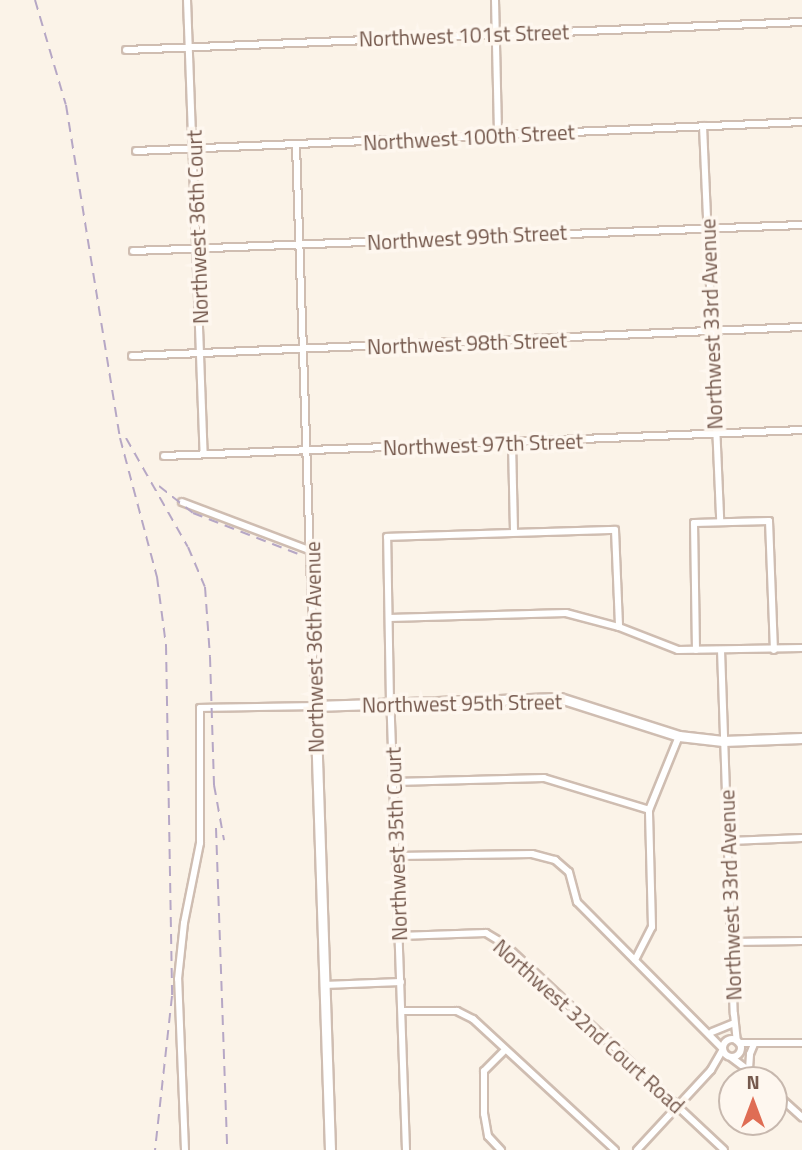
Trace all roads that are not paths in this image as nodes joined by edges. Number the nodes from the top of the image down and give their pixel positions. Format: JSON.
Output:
{"nodes":[{"id":1,"x":187,"y":0,"type":"edge"},
{"id":2,"x":495,"y":0,"type":"edge"},
{"id":3,"x":802,"y":22,"type":"edge"},
{"id":4,"x":496,"y":34,"type":"junction"},
{"id":5,"x":189,"y":46,"type":"junction"},
{"id":6,"x":126,"y":50,"type":"dead end"},
{"id":7,"x":802,"y":122,"type":"edge"},
{"id":8,"x":704,"y":126,"type":"junction"},
{"id":9,"x":498,"y":136,"type":"junction"},
{"id":10,"x":296,"y":144,"type":"junction"},
{"id":11,"x":194,"y":148,"type":"junction"},
{"id":12,"x":136,"y":151,"type":"dead end"},
{"id":13,"x":802,"y":225,"type":"edge"},
{"id":14,"x":707,"y":228,"type":"junction"},
{"id":15,"x":299,"y":244,"type":"junction"},
{"id":16,"x":197,"y":249,"type":"junction"},
{"id":17,"x":133,"y":251,"type":"dead end"},
{"id":18,"x":802,"y":327,"type":"edge"},
{"id":19,"x":711,"y":332,"type":"junction"},
{"id":20,"x":304,"y":349,"type":"junction"},
{"id":21,"x":202,"y":353,"type":"junction"},
{"id":22,"x":132,"y":356,"type":"dead end"},
{"id":23,"x":802,"y":430,"type":"edge"},
{"id":24,"x":715,"y":434,"type":"junction"},
{"id":25,"x":512,"y":443,"type":"junction"},
{"id":26,"x":306,"y":450,"type":"junction"},
{"id":27,"x":204,"y":454,"type":"junction"},
{"id":28,"x":164,"y":456,"type":"dead end"},
{"id":29,"x":182,"y":502,"type":"dead end"},
{"id":30,"x":720,"y":522,"type":"junction"},
{"id":31,"x":514,"y":532,"type":"junction"},
{"id":32,"x":312,"y":551,"type":"junction"},
{"id":33,"x":389,"y":618,"type":"junction"},
{"id":34,"x":619,"y":627,"type":"junction"},
{"id":35,"x":802,"y":648,"type":"edge"},
{"id":36,"x":696,"y":650,"type":"junction"},
{"id":37,"x":721,"y":650,"type":"junction"},
{"id":38,"x":774,"y":650,"type":"junction"},
{"id":39,"x":390,"y":702,"type":"junction"},
{"id":40,"x":315,"y":706,"type":"junction"},
{"id":41,"x":679,"y":736,"type":"junction"},
{"id":42,"x":802,"y":738,"type":"edge"},
{"id":43,"x":723,"y":741,"type":"junction"},
{"id":44,"x":394,"y":782,"type":"junction"},
{"id":45,"x":649,"y":810,"type":"junction"},
{"id":46,"x":802,"y":838,"type":"edge"},
{"id":47,"x":730,"y":841,"type":"junction"},
{"id":48,"x":397,"y":856,"type":"junction"},
{"id":49,"x":399,"y":936,"type":"junction"},
{"id":50,"x":802,"y":941,"type":"edge"},
{"id":51,"x":732,"y":942,"type":"junction"},
{"id":52,"x":635,"y":960,"type":"junction"},
{"id":53,"x":401,"y":982,"type":"junction"},
{"id":54,"x":324,"y":985,"type":"junction"},
{"id":55,"x":402,"y":1011,"type":"junction"},
{"id":56,"x":734,"y":1014,"type":"junction"},
{"id":57,"x":732,"y":1024,"type":"junction"},
{"id":58,"x":709,"y":1030,"type":"junction"},
{"id":59,"x":728,"y":1040,"type":"junction"},
{"id":60,"x":802,"y":1043,"type":"edge"},
{"id":61,"x":754,"y":1044,"type":"junction"},
{"id":62,"x":740,"y":1046,"type":"junction"},
{"id":63,"x":723,"y":1049,"type":"junction"},
{"id":64,"x":503,"y":1051,"type":"junction"},
{"id":65,"x":731,"y":1057,"type":"junction"},
{"id":66,"x":744,"y":1066,"type":"edge"},
{"id":67,"x":748,"y":1066,"type":"edge"},
{"id":68,"x":749,"y":1066,"type":"edge"},
{"id":69,"x":711,"y":1070,"type":"junction"},
{"id":70,"x":788,"y":1104,"type":"edge"},
{"id":71,"x":678,"y":1107,"type":"junction"},
{"id":72,"x":802,"y":1117,"type":"edge"},
{"id":73,"x":185,"y":1150,"type":"edge"},
{"id":74,"x":330,"y":1150,"type":"edge"},
{"id":75,"x":407,"y":1150,"type":"edge"},
{"id":76,"x":501,"y":1150,"type":"edge"},
{"id":77,"x":615,"y":1150,"type":"edge"},
{"id":78,"x":638,"y":1150,"type":"edge"},
{"id":79,"x":724,"y":1150,"type":"edge"}],
"edges":[{"from":1,"to":5,"type":"street","name":"Northwest 36th Court"},
{"from":2,"to":4,"type":"street"},
{"from":3,"to":4,"type":"street","name":"Northwest 101st Street"},
{"from":4,"to":5,"type":"street","name":"Northwest 101st Street"},
{"from":4,"to":9,"type":"street"},
{"from":5,"to":6,"type":"street","name":"Northwest 101st Street"},
{"from":5,"to":11,"type":"street","name":"Northwest 36th Court"},
{"from":7,"to":8,"type":"street","name":"Northwest 100th Street"},
{"from":8,"to":9,"type":"street","name":"Northwest 100th Street"},
{"from":8,"to":14,"type":"street","name":"Northwest 33rd Avenue"},
{"from":9,"to":10,"type":"street","name":"Northwest 100th Street"},
{"from":10,"to":11,"type":"street","name":"Northwest 100th Street"},
{"from":10,"to":15,"type":"street","name":"Northwest 36th Avenue"},
{"from":11,"to":12,"type":"street","name":"Northwest 100th Street"},
{"from":11,"to":16,"type":"street","name":"Northwest 36th Court"},
{"from":13,"to":14,"type":"street","name":"Northwest 99th Street"},
{"from":14,"to":15,"type":"street","name":"Northwest 99th Street"},
{"from":14,"to":19,"type":"street","name":"Northwest 33rd Avenue"},
{"from":15,"to":16,"type":"street","name":"Northwest 99th Street"},
{"from":15,"to":20,"type":"street","name":"Northwest 36th Avenue"},
{"from":16,"to":17,"type":"street","name":"Northwest 99th Street"},
{"from":16,"to":21,"type":"street","name":"Northwest 36th Court"},
{"from":18,"to":19,"type":"street","name":"Northwest 98th Street"},
{"from":19,"to":20,"type":"street","name":"Northwest 98th Street"},
{"from":19,"to":24,"type":"street","name":"Northwest 33rd Avenue"},
{"from":20,"to":21,"type":"street","name":"Northwest 98th Street"},
{"from":20,"to":26,"type":"street","name":"Northwest 36th Avenue"},
{"from":21,"to":22,"type":"street","name":"Northwest 98th Street"},
{"from":21,"to":27,"type":"street","name":"Northwest 36th Court"},
{"from":23,"to":24,"type":"street","name":"Northwest 97th Street"},
{"from":24,"to":25,"type":"street","name":"Northwest 97th Street"},
{"from":24,"to":30,"type":"street","name":"Northwest 33rd Avenue"},
{"from":25,"to":26,"type":"street","name":"Northwest 97th Street"},
{"from":25,"to":31,"type":"street"},
{"from":26,"to":27,"type":"street","name":"Northwest 97th Street"},
{"from":26,"to":32,"type":"street","name":"Northwest 36th Avenue"},
{"from":27,"to":28,"type":"street","name":"Northwest 97th Street"},
{"from":29,"to":32,"type":"street"},
{"from":30,"to":36,"type":"street"},
{"from":30,"to":38,"type":"street"},
{"from":31,"to":33,"type":"street","name":"Northwest 35th Court"},
{"from":31,"to":34,"type":"street"},
{"from":32,"to":40,"type":"street","name":"Northwest 36th Avenue"},
{"from":33,"to":34,"type":"street"},
{"from":33,"to":39,"type":"street","name":"Northwest 35th Court"},
{"from":34,"to":36,"type":"street"},
{"from":35,"to":38,"type":"street"},
{"from":36,"to":37,"type":"street"},
{"from":37,"to":38,"type":"street"},
{"from":37,"to":43,"type":"street","name":"Northwest 33rd Avenue"},
{"from":39,"to":40,"type":"street","name":"Northwest 95th Street"},
{"from":39,"to":41,"type":"street","name":"Northwest 95th Street"},
{"from":39,"to":44,"type":"street","name":"Northwest 35th Court"},
{"from":40,"to":54,"type":"street","name":"Northwest 36th Avenue"},
{"from":40,"to":73,"type":"street","name":"Northwest 95th Street"},
{"from":41,"to":43,"type":"street","name":"Northwest 95th Street"},
{"from":41,"to":45,"type":"street"},
{"from":42,"to":43,"type":"street","name":"Northwest 95th Street"},
{"from":43,"to":47,"type":"street","name":"Northwest 33rd Avenue"},
{"from":44,"to":45,"type":"street"},
{"from":44,"to":48,"type":"street","name":"Northwest 35th Court"},
{"from":45,"to":52,"type":"street"},
{"from":46,"to":47,"type":"street"},
{"from":47,"to":51,"type":"street","name":"Northwest 33rd Avenue"},
{"from":48,"to":49,"type":"street","name":"Northwest 35th Court"},
{"from":48,"to":52,"type":"street"},
{"from":49,"to":53,"type":"street","name":"Northwest 35th Court"},
{"from":49,"to":71,"type":"street","name":"Northwest 32nd Court Road"},
{"from":50,"to":51,"type":"street"},
{"from":51,"to":56,"type":"street","name":"Northwest 33rd Avenue"},
{"from":52,"to":58,"type":"street"},
{"from":53,"to":54,"type":"street"},
{"from":53,"to":55,"type":"street","name":"Northwest 35th Court"},
{"from":54,"to":74,"type":"street","name":"Northwest 36th Avenue"},
{"from":55,"to":64,"type":"street"},
{"from":55,"to":75,"type":"street","name":"Northwest 35th Court"},
{"from":56,"to":57,"type":"street","name":"Northwest 33rd Avenue"},
{"from":56,"to":62,"type":"street","name":"Northwest 33rd Avenue"},
{"from":57,"to":58,"type":"street"},
{"from":57,"to":59,"type":"street","name":"Northwest 33rd Avenue"},
{"from":58,"to":59,"type":"street"},
{"from":58,"to":63,"type":"street"},
{"from":59,"to":62,"type":"street"},
{"from":59,"to":63,"type":"street","name":"Northwest 33rd Avenue"},
{"from":60,"to":61,"type":"street"},
{"from":61,"to":62,"type":"street"},
{"from":61,"to":68,"type":"street"},
{"from":62,"to":65,"type":"street"},
{"from":62,"to":67,"type":"street","name":"Northwest 33rd Avenue"},
{"from":63,"to":65,"type":"street"},
{"from":63,"to":69,"type":"street","name":"Northwest 33rd Avenue"},
{"from":64,"to":76,"type":"street"},
{"from":64,"to":77,"type":"street"},
{"from":65,"to":66,"type":"street"},
{"from":65,"to":69,"type":"street"},
{"from":69,"to":71,"type":"street"},
{"from":70,"to":72,"type":"street"},
{"from":71,"to":78,"type":"street"},
{"from":71,"to":79,"type":"street","name":"Northwest 32nd Court Road"}]}
